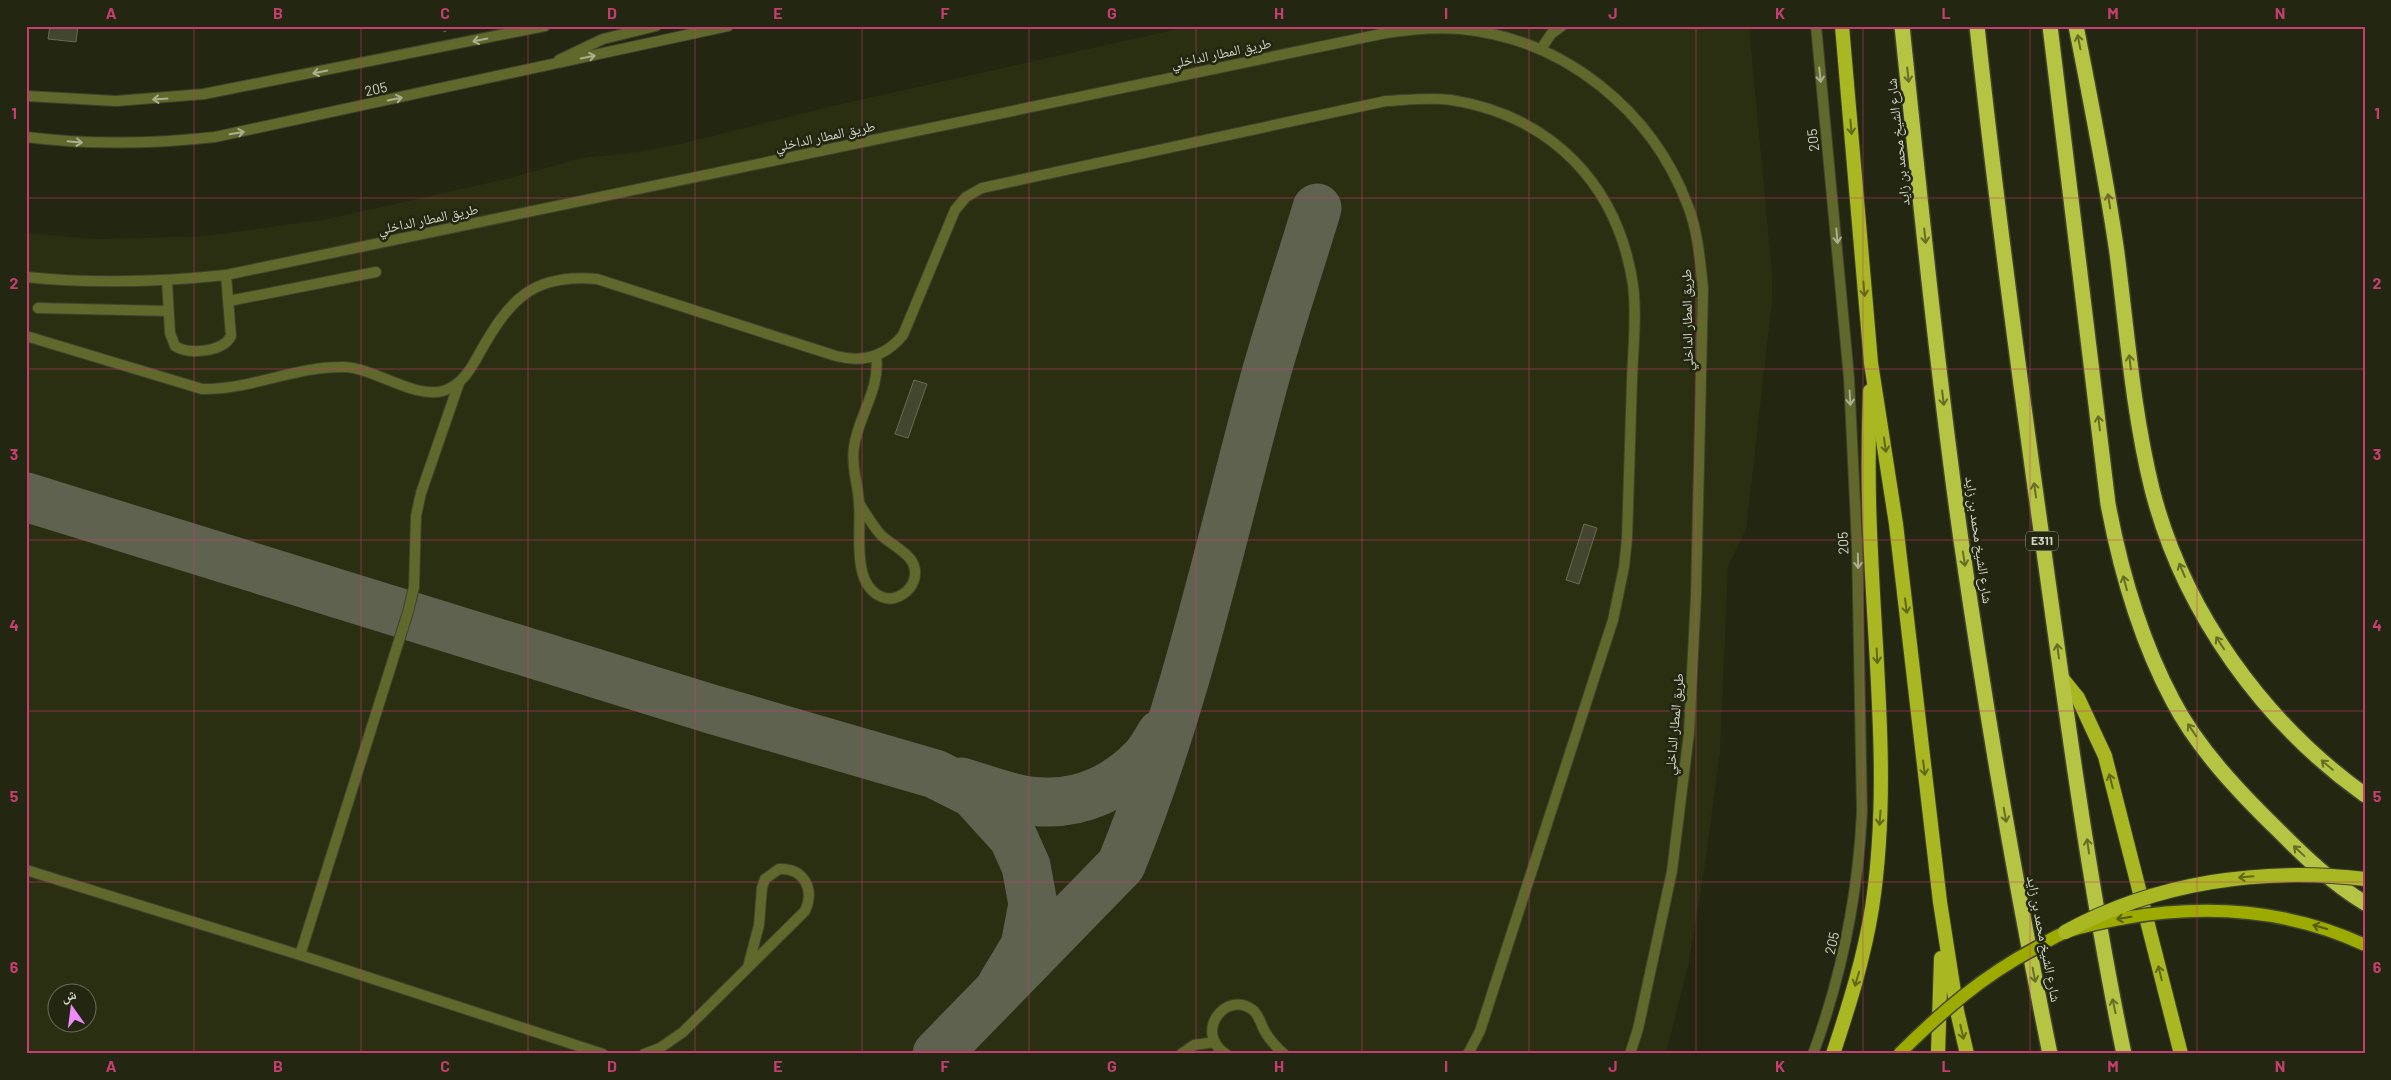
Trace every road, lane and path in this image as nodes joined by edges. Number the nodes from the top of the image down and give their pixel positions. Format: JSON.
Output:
{"nodes":[{"id":1,"x":545,"y":26,"type":"edge"},
{"id":2,"x":656,"y":26,"type":"edge"},
{"id":3,"x":728,"y":26,"type":"edge"},
{"id":4,"x":1562,"y":26,"type":"edge"},
{"id":5,"x":1816,"y":26,"type":"edge"},
{"id":6,"x":1842,"y":26,"type":"edge"},
{"id":7,"x":1902,"y":26,"type":"edge"},
{"id":8,"x":1977,"y":26,"type":"edge"},
{"id":9,"x":2050,"y":26,"type":"edge"},
{"id":10,"x":2076,"y":26,"type":"edge"},
{"id":11,"x":1541,"y":49,"type":"junction"},
{"id":12,"x":552,"y":65,"type":"junction"},
{"id":13,"x":26,"y":96,"type":"edge"},
{"id":14,"x":26,"y":137,"type":"edge"},
{"id":15,"x":376,"y":272,"type":"dead end"},
{"id":16,"x":226,"y":275,"type":"junction"},
{"id":17,"x":26,"y":277,"type":"edge"},
{"id":18,"x":166,"y":281,"type":"junction"},
{"id":19,"x":229,"y":301,"type":"junction"},
{"id":20,"x":38,"y":308,"type":"dead end"},
{"id":21,"x":168,"y":310,"type":"junction"},
{"id":22,"x":26,"y":336,"type":"edge"},
{"id":23,"x":876,"y":356,"type":"junction"},
{"id":24,"x":1871,"y":363,"type":"junction"},
{"id":25,"x":458,"y":383,"type":"junction"},
{"id":26,"x":860,"y":504,"type":"junction"},
{"id":27,"x":2061,"y":677,"type":"junction"},
{"id":28,"x":2365,"y":795,"type":"edge"},
{"id":29,"x":26,"y":870,"type":"edge"},
{"id":30,"x":2365,"y":879,"type":"edge"},
{"id":31,"x":1940,"y":902,"type":"junction"},
{"id":32,"x":2365,"y":903,"type":"edge"},
{"id":33,"x":2065,"y":932,"type":"junction"},
{"id":34,"x":2365,"y":945,"type":"edge"},
{"id":35,"x":300,"y":955,"type":"junction"},
{"id":36,"x":748,"y":967,"type":"junction"},
{"id":37,"x":1214,"y":1042,"type":"junction"},
{"id":38,"x":603,"y":1054,"type":"edge"},
{"id":39,"x":644,"y":1054,"type":"edge"},
{"id":40,"x":1180,"y":1054,"type":"edge"},
{"id":41,"x":1226,"y":1054,"type":"edge"},
{"id":42,"x":1284,"y":1054,"type":"edge"},
{"id":43,"x":1468,"y":1054,"type":"edge"},
{"id":44,"x":1630,"y":1054,"type":"edge"},
{"id":45,"x":1813,"y":1054,"type":"edge"},
{"id":46,"x":1833,"y":1054,"type":"edge"},
{"id":47,"x":1898,"y":1054,"type":"edge"},
{"id":48,"x":1938,"y":1054,"type":"edge"},
{"id":49,"x":1967,"y":1054,"type":"edge"},
{"id":50,"x":2050,"y":1054,"type":"edge"},
{"id":51,"x":2124,"y":1054,"type":"edge"},
{"id":52,"x":2181,"y":1054,"type":"edge"}],
"edges":[{"from":1,"to":13,"type":"street","name":"205","one_way":true},
{"from":2,"to":12,"type":"street"},
{"from":12,"to":3,"type":"street","name":"205","one_way":true},
{"from":4,"to":11,"type":"street"},
{"from":5,"to":45,"type":"street","name":"205","one_way":true},
{"from":6,"to":24,"type":"highway","one_way":true},
{"from":7,"to":50,"type":"highway","name":"شارع الشيخ محمد بن زايد","one_way":true},
{"from":27,"to":8,"type":"highway","number":"E311","one_way":true},
{"from":32,"to":9,"type":"highway","one_way":true},
{"from":28,"to":10,"type":"highway","one_way":true},
{"from":11,"to":16,"type":"street","name":"طريق المطار الداخلي"},
{"from":11,"to":44,"type":"street","name":"طريق المطار الداخلي"},
{"from":14,"to":12,"type":"street","name":"205","one_way":true},
{"from":15,"to":19,"type":"street"},
{"from":16,"to":18,"type":"street","name":"طريق المطار الداخلي"},
{"from":16,"to":19,"type":"street"},
{"from":17,"to":18,"type":"street","name":"طريق المطار الداخلي"},
{"from":18,"to":21,"type":"street"},
{"from":19,"to":21,"type":"street"},
{"from":20,"to":21,"type":"street"},
{"from":22,"to":25,"type":"street"},
{"from":23,"to":25,"type":"street"},
{"from":23,"to":26,"type":"street"},
{"from":23,"to":43,"type":"street"},
{"from":24,"to":31,"type":"highway","one_way":true},
{"from":24,"to":46,"type":"highway","one_way":true},
{"from":25,"to":35,"type":"street"},
{"from":26,"to":26,"type":"street"},
{"from":51,"to":27,"type":"highway","number":"E311","one_way":true},
{"from":52,"to":27,"type":"highway","one_way":true},
{"from":29,"to":35,"type":"street"},
{"from":30,"to":33,"type":"highway","one_way":true,"bridge":true},
{"from":31,"to":48,"type":"highway"},
{"from":31,"to":49,"type":"highway","one_way":true},
{"from":34,"to":33,"type":"main road","one_way":true,"bridge":true},
{"from":33,"to":47,"type":"main road","bridge":true},
{"from":35,"to":38,"type":"street"},
{"from":36,"to":36,"type":"street"},
{"from":36,"to":39,"type":"street"},
{"from":37,"to":40,"type":"street"},
{"from":37,"to":41,"type":"street"},
{"from":37,"to":42,"type":"street"}]}
